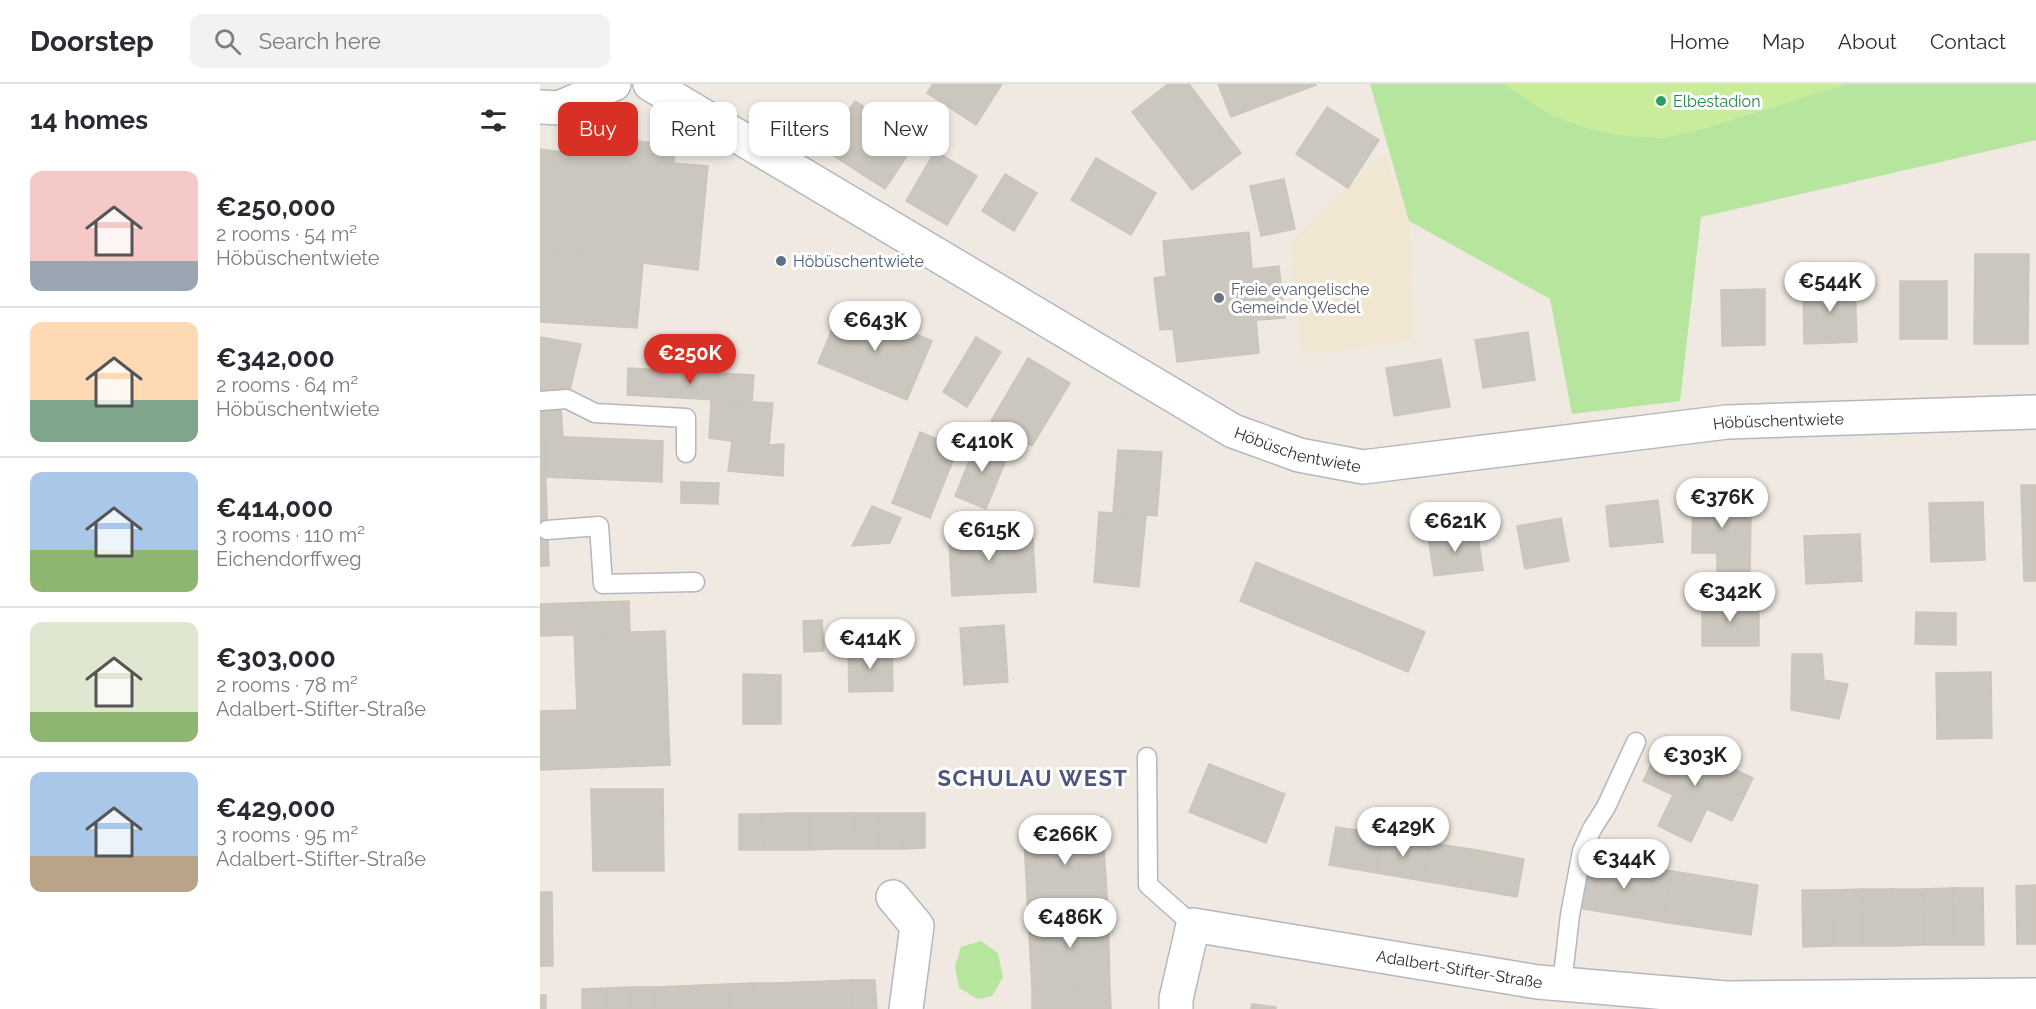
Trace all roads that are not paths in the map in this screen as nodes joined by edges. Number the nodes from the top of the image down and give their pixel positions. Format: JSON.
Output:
{"nodes":[{"id":1,"x":614,"y":84,"type":"edge"},
{"id":2,"x":650,"y":84,"type":"edge"},
{"id":3,"x":540,"y":107,"type":"edge"},
{"id":4,"x":540,"y":401,"type":"edge"},
{"id":5,"x":2036,"y":412,"type":"edge"},
{"id":6,"x":686,"y":453,"type":"dead end"},
{"id":7,"x":547,"y":530,"type":"dead end"},
{"id":8,"x":695,"y":582,"type":"dead end"},
{"id":9,"x":1636,"y":742,"type":"dead end"},
{"id":10,"x":1147,"y":757,"type":"dead end"},
{"id":11,"x":893,"y":897,"type":"dead end"},
{"id":12,"x":1193,"y":926,"type":"junction"},
{"id":13,"x":1562,"y":984,"type":"junction"},
{"id":14,"x":2036,"y":995,"type":"edge"},
{"id":15,"x":1726,"y":1004,"type":"edge"},
{"id":16,"x":906,"y":1009,"type":"edge"},
{"id":17,"x":1176,"y":1009,"type":"edge"}],
"edges":[{"from":1,"to":3,"type":"street"},
{"from":2,"to":5,"type":"street","name":"Höbüschentwiete"},
{"from":4,"to":6,"type":"lane"},
{"from":7,"to":8,"type":"lane"},
{"from":9,"to":13,"type":"lane"},
{"from":10,"to":12,"type":"lane"},
{"from":11,"to":16,"type":"street"},
{"from":12,"to":13,"type":"street","name":"Adalbert-Stifter-Straße"},
{"from":12,"to":17,"type":"street"},
{"from":13,"to":15,"type":"street","name":"Adalbert-Stifter-Straße"},
{"from":14,"to":15,"type":"street","name":"Adalbert-Stifter-Straße"}]}
